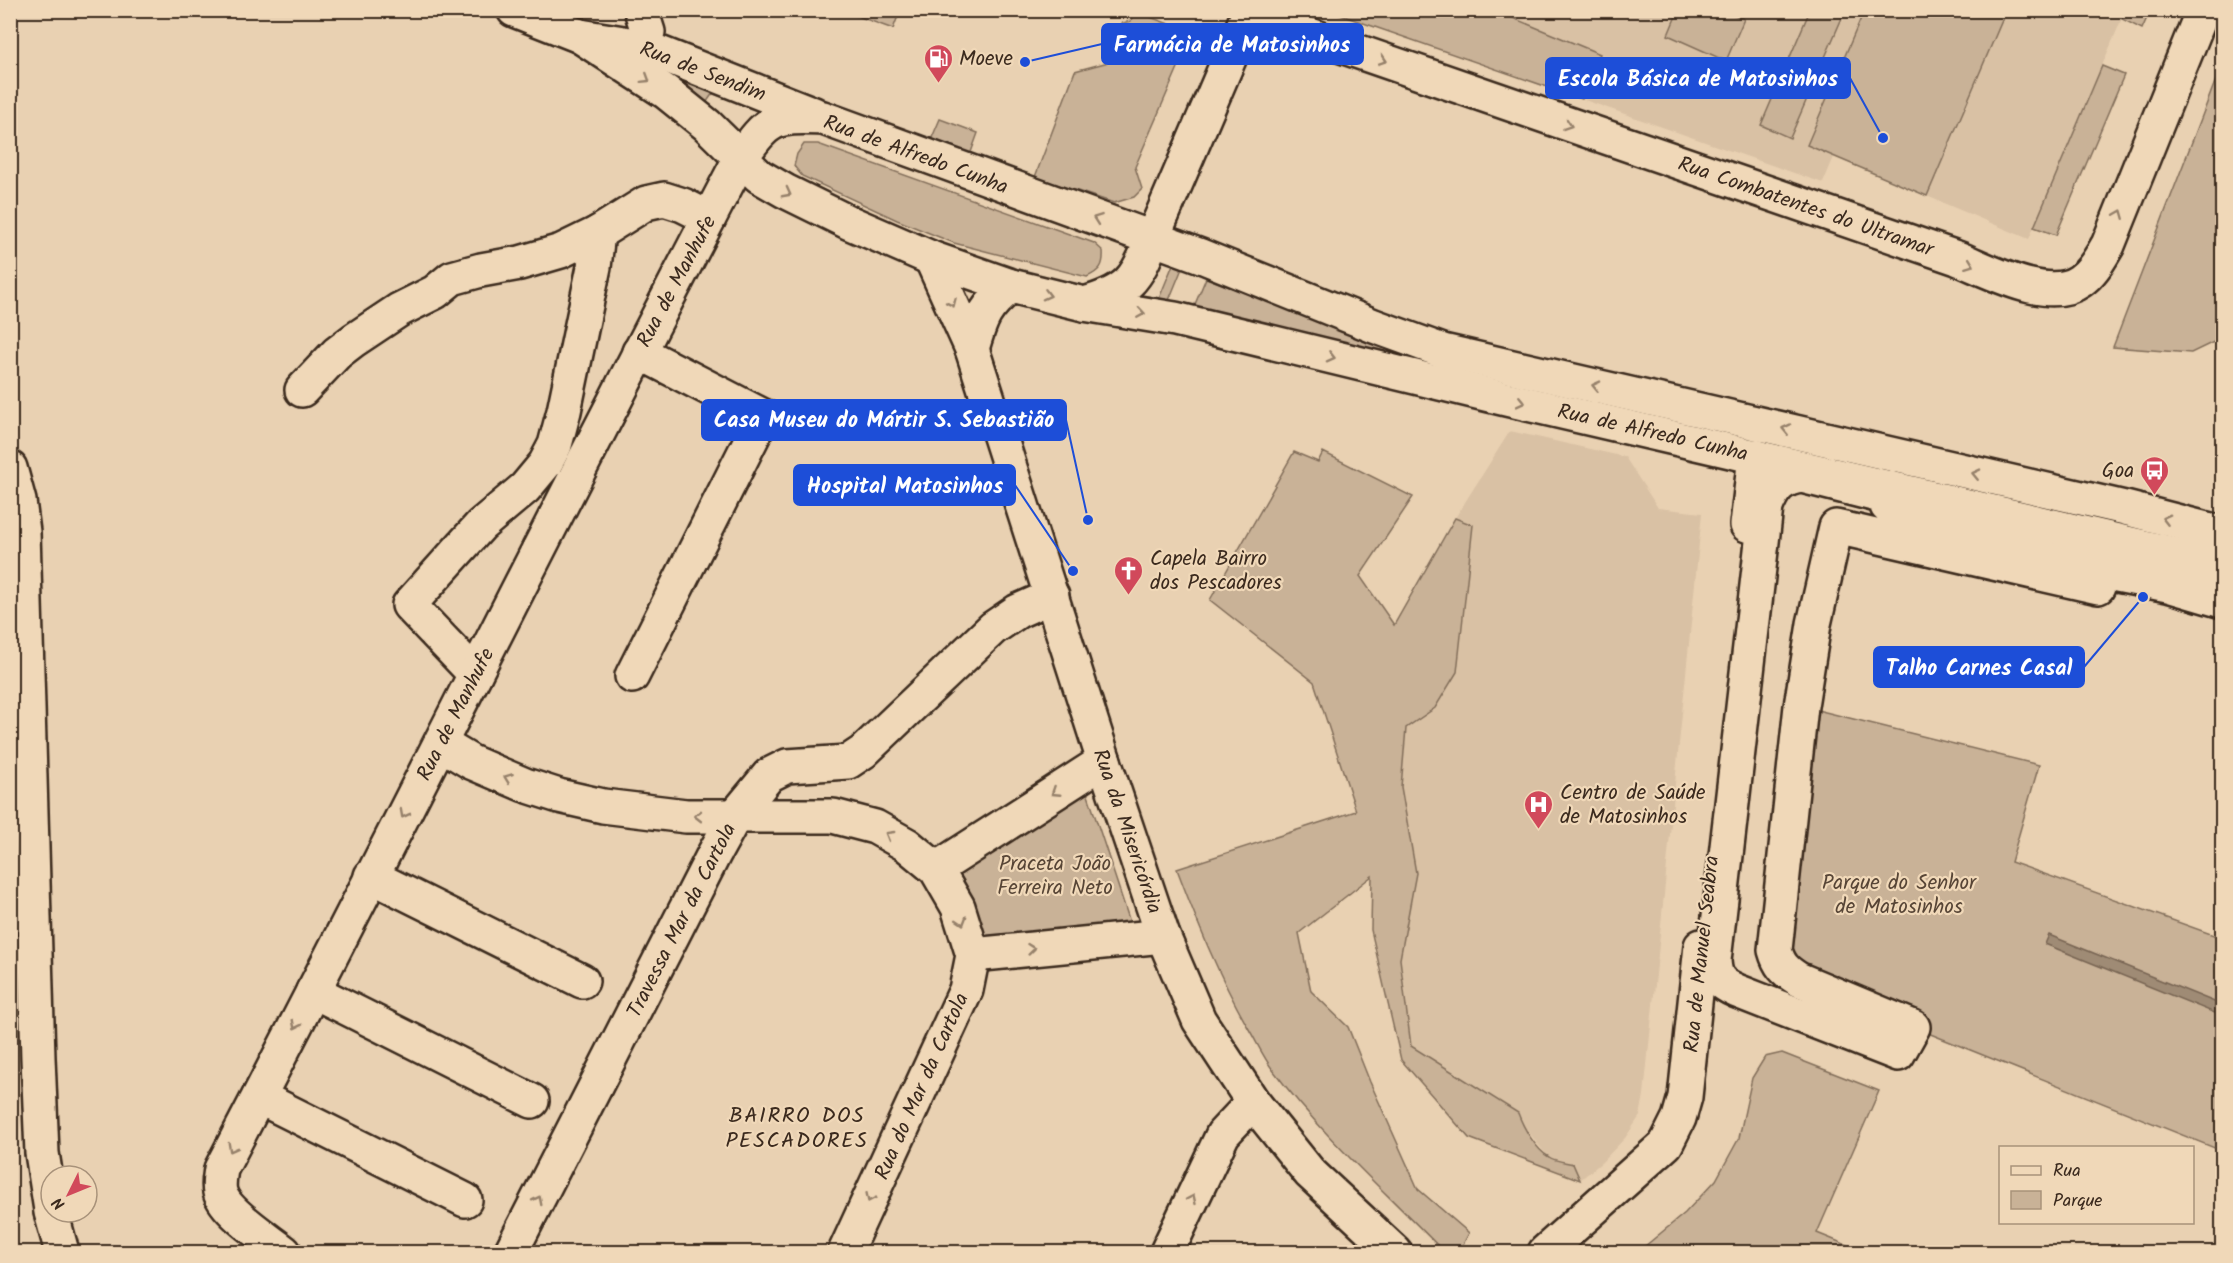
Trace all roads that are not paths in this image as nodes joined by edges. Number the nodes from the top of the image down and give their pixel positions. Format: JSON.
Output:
{"nodes":[{"id":1,"x":514,"y":10,"type":"edge"},
{"id":2,"x":641,"y":10,"type":"edge"},
{"id":3,"x":2203,"y":10,"type":"edge"},
{"id":4,"x":1250,"y":12,"type":"edge"},
{"id":5,"x":580,"y":36,"type":"junction"},
{"id":6,"x":642,"y":46,"type":"junction"},
{"id":7,"x":823,"y":118,"type":"junction"},
{"id":8,"x":740,"y":159,"type":"junction"},
{"id":9,"x":709,"y":218,"type":"junction"},
{"id":10,"x":598,"y":233,"type":"junction"},
{"id":11,"x":1152,"y":239,"type":"junction"},
{"id":12,"x":931,"y":258,"type":"junction"},
{"id":13,"x":1011,"y":286,"type":"junction"},
{"id":14,"x":1084,"y":304,"type":"junction"},
{"id":15,"x":972,"y":349,"type":"junction"},
{"id":16,"x":639,"y":352,"type":"junction"},
{"id":17,"x":302,"y":390,"type":"dead end"},
{"id":18,"x":1755,"y":456,"type":"junction"},
{"id":19,"x":10,"y":468,"type":"edge"},
{"id":20,"x":2223,"y":533,"type":"edge"},
{"id":21,"x":2223,"y":565,"type":"edge"},
{"id":22,"x":2223,"y":586,"type":"edge"},
{"id":23,"x":1052,"y":596,"type":"junction"},
{"id":24,"x":2223,"y":601,"type":"edge"},
{"id":25,"x":475,"y":674,"type":"junction"},
{"id":26,"x":632,"y":676,"type":"dead end"},
{"id":27,"x":441,"y":744,"type":"junction"},
{"id":28,"x":1104,"y":761,"type":"junction"},
{"id":29,"x":735,"y":816,"type":"junction"},
{"id":30,"x":936,"y":869,"type":"junction"},
{"id":31,"x":371,"y":876,"type":"junction"},
{"id":32,"x":1163,"y":936,"type":"junction"},
{"id":33,"x":973,"y":955,"type":"junction"},
{"id":34,"x":582,"y":981,"type":"dead end"},
{"id":35,"x":313,"y":991,"type":"junction"},
{"id":36,"x":259,"y":1097,"type":"junction"},
{"id":37,"x":532,"y":1101,"type":"dead end"},
{"id":38,"x":1253,"y":1101,"type":"junction"},
{"id":39,"x":44,"y":1164,"type":"edge"},
{"id":40,"x":465,"y":1200,"type":"dead end"},
{"id":41,"x":54,"y":1224,"type":"edge"},
{"id":42,"x":62,"y":1252,"type":"edge"},
{"id":43,"x":284,"y":1252,"type":"edge"},
{"id":44,"x":512,"y":1252,"type":"edge"},
{"id":45,"x":845,"y":1252,"type":"edge"},
{"id":46,"x":1167,"y":1252,"type":"edge"},
{"id":47,"x":1395,"y":1252,"type":"edge"},
{"id":48,"x":1545,"y":1252,"type":"edge"}],
"edges":[{"from":1,"to":5,"type":"street","name":"Rua de Sendim"},
{"from":2,"to":6,"type":"street"},
{"from":4,"to":3,"type":"street","name":"Rua Combatentes do Ultramar","one_way":true},
{"from":4,"to":11,"type":"street"},
{"from":5,"to":6,"type":"street","name":"Rua de Sendim"},
{"from":5,"to":8,"type":"street","name":"Rua de Sendim","one_way":true},
{"from":6,"to":7,"type":"street","name":"Rua de Sendim"},
{"from":7,"to":8,"type":"street","name":"Rua de Alfredo Cunha"},
{"from":11,"to":7,"type":"street","name":"Rua de Alfredo Cunha","one_way":true},
{"from":8,"to":9,"type":"street","name":"Rua de Manhufe"},
{"from":8,"to":12,"type":"street","name":"Rua de Alfredo Cunha","one_way":true},
{"from":9,"to":10,"type":"street"},
{"from":9,"to":16,"type":"street","name":"Rua de Manhufe"},
{"from":10,"to":17,"type":"street"},
{"from":10,"to":25,"type":"street"},
{"from":11,"to":14,"type":"street"},
{"from":20,"to":11,"type":"street","name":"Rua de Alfredo Cunha","one_way":true},
{"from":12,"to":13,"type":"street","name":"Rua de Alfredo Cunha"},
{"from":12,"to":15,"type":"street","name":"Rua da Misericórdia","one_way":true},
{"from":13,"to":14,"type":"street","name":"Rua de Alfredo Cunha","one_way":true},
{"from":13,"to":15,"type":"street"},
{"from":14,"to":18,"type":"street","name":"Rua de Alfredo Cunha","one_way":true},
{"from":15,"to":23,"type":"street","name":"Rua da Misericórdia"},
{"from":16,"to":25,"type":"street","name":"Rua de Manhufe"},
{"from":16,"to":26,"type":"street"},
{"from":18,"to":21,"type":"street","name":"Rua de Alfredo Cunha"},
{"from":18,"to":48,"type":"street","name":"Rua de Manuel Seabra"},
{"from":19,"to":39,"type":"street"},
{"from":22,"to":24,"type":"street"},
{"from":23,"to":28,"type":"street","name":"Rua da Misericórdia"},
{"from":23,"to":29,"type":"street","name":"Travessa Mar da Cartola"},
{"from":25,"to":27,"type":"street","name":"Rua de Manhufe"},
{"from":29,"to":27,"type":"street","name":"Rua do Mar da Cartola","one_way":true},
{"from":27,"to":31,"type":"street","name":"Rua de Manhufe","one_way":true},
{"from":28,"to":30,"type":"street","one_way":true},
{"from":28,"to":32,"type":"street","name":"Rua da Misericórdia"},
{"from":30,"to":29,"type":"street","name":"Rua do Mar da Cartola","one_way":true},
{"from":44,"to":29,"type":"street","name":"Travessa Mar da Cartola","one_way":true},
{"from":30,"to":33,"type":"street","name":"Rua do Mar da Cartola","one_way":true},
{"from":31,"to":34,"type":"street"},
{"from":31,"to":35,"type":"street","name":"Rua de Manhufe"},
{"from":33,"to":32,"type":"street","one_way":true},
{"from":32,"to":38,"type":"street","name":"Rua da Misericórdia"},
{"from":33,"to":45,"type":"street","name":"Rua do Mar da Cartola","one_way":true},
{"from":35,"to":36,"type":"street","name":"Rua de Manhufe","one_way":true},
{"from":35,"to":37,"type":"street"},
{"from":36,"to":40,"type":"street"},
{"from":36,"to":43,"type":"street","name":"Rua de Manhufe","one_way":true},
{"from":46,"to":38,"type":"street","one_way":true},
{"from":38,"to":47,"type":"street","name":"Rua da Misericórdia"},
{"from":41,"to":42,"type":"street"}]}
